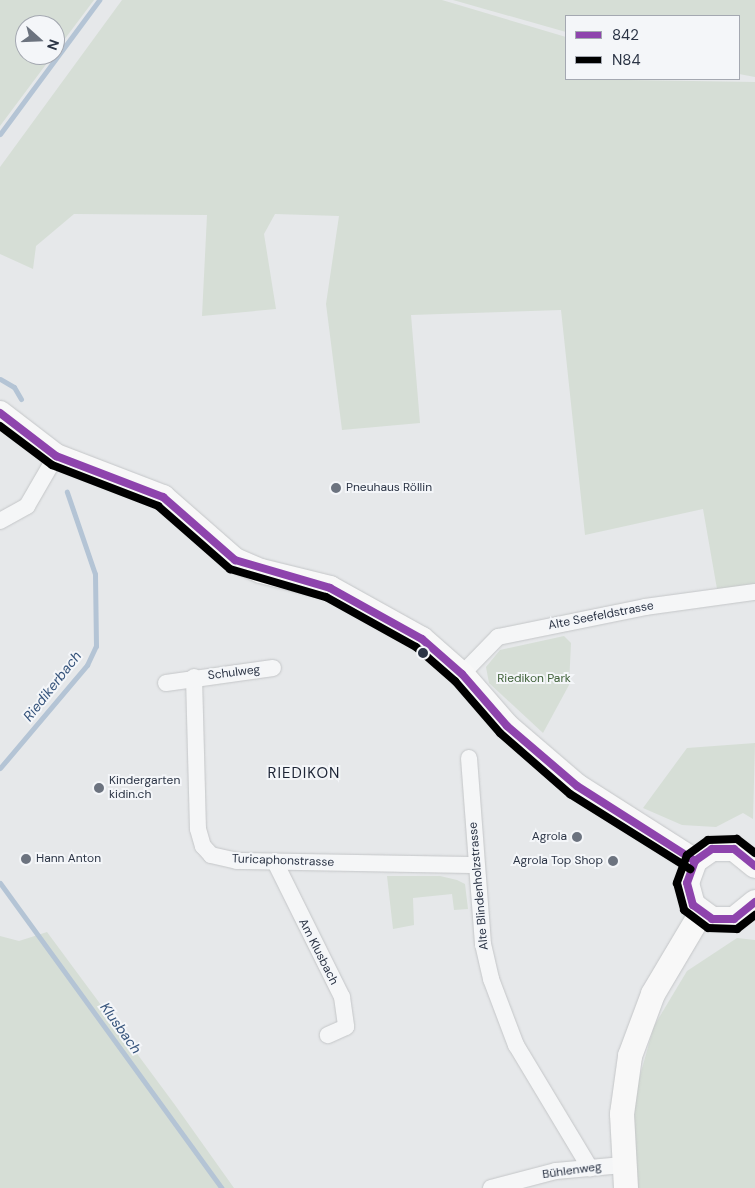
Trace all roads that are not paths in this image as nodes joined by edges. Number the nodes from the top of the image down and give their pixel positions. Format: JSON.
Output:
{"nodes":[{"id":1,"x":0,"y":413,"type":"edge"},
{"id":2,"x":56,"y":456,"type":"junction"},
{"id":3,"x":0,"y":521,"type":"edge"},
{"id":4,"x":755,"y":592,"type":"edge"},
{"id":5,"x":274,"y":668,"type":"dead end"},
{"id":6,"x":462,"y":674,"type":"junction"},
{"id":7,"x":194,"y":678,"type":"junction"},
{"id":8,"x":166,"y":683,"type":"dead end"},
{"id":9,"x":469,"y":758,"type":"dead end"},
{"id":10,"x":751,"y":853,"type":"edge"},
{"id":11,"x":695,"y":861,"type":"junction"},
{"id":12,"x":274,"y":862,"type":"junction"},
{"id":13,"x":476,"y":865,"type":"junction"},
{"id":14,"x":754,"y":905,"type":"edge"},
{"id":15,"x":701,"y":913,"type":"junction"},
{"id":16,"x":328,"y":1034,"type":"dead end"},
{"id":17,"x":590,"y":1168,"type":"junction"},
{"id":18,"x":625,"y":1176,"type":"edge"},
{"id":19,"x":491,"y":1188,"type":"edge"}],
"edges":[{"from":1,"to":2,"type":"main road"},
{"from":2,"to":3,"type":"street"},
{"from":2,"to":6,"type":"main road"},
{"from":4,"to":6,"type":"street","name":"Alte Seefeldstrasse"},
{"from":5,"to":7,"type":"street","name":"Schulweg"},
{"from":6,"to":11,"type":"main road"},
{"from":7,"to":8,"type":"street"},
{"from":7,"to":12,"type":"street","name":"Turicaphonstrasse"},
{"from":9,"to":13,"type":"street","name":"Alte Blindenholzstrasse"},
{"from":10,"to":11,"type":"main road"},
{"from":11,"to":15,"type":"main road"},
{"from":12,"to":13,"type":"street","name":"Turicaphonstrasse"},
{"from":12,"to":16,"type":"street","name":"Am Klusbach"},
{"from":13,"to":17,"type":"street","name":"Alte Blindenholzstrasse"},
{"from":14,"to":15,"type":"main road"},
{"from":15,"to":18,"type":"main road"},
{"from":17,"to":18,"type":"street","name":"Bühlenweg"},
{"from":17,"to":19,"type":"street","name":"Bühlenweg"}]}
